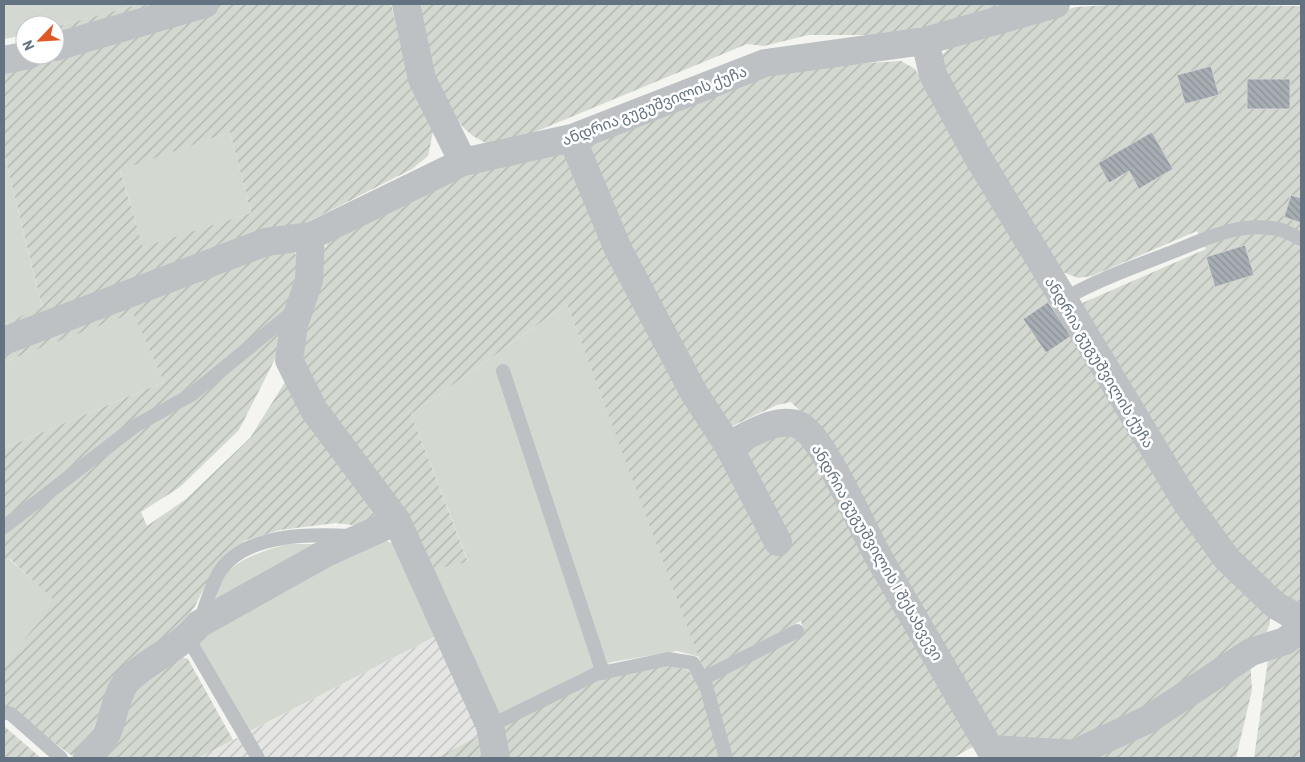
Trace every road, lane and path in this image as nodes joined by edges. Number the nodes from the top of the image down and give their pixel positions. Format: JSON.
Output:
{"nodes":[{"id":1,"x":205,"y":4,"type":"edge"},
{"id":2,"x":406,"y":4,"type":"edge"},
{"id":3,"x":1056,"y":4,"type":"edge"},
{"id":4,"x":925,"y":42,"type":"junction"},
{"id":5,"x":65,"y":45,"type":"edge"},
{"id":6,"x":572,"y":138,"type":"junction"},
{"id":7,"x":463,"y":162,"type":"junction"},
{"id":8,"x":311,"y":236,"type":"junction"},
{"id":9,"x":1301,"y":239,"type":"edge"},
{"id":10,"x":1062,"y":300,"type":"junction"},
{"id":11,"x":300,"y":305,"type":"junction"},
{"id":12,"x":4,"y":341,"type":"edge"},
{"id":13,"x":503,"y":371,"type":"dead end"},
{"id":14,"x":728,"y":445,"type":"junction"},
{"id":15,"x":397,"y":521,"type":"junction"},
{"id":16,"x":4,"y":527,"type":"edge"},
{"id":17,"x":361,"y":537,"type":"junction"},
{"id":18,"x":778,"y":542,"type":"dead end"},
{"id":19,"x":1301,"y":620,"type":"edge"},
{"id":20,"x":1301,"y":629,"type":"edge"},
{"id":21,"x":193,"y":631,"type":"junction"},
{"id":22,"x":797,"y":631,"type":"dead end"},
{"id":23,"x":603,"y":672,"type":"junction"},
{"id":24,"x":702,"y":679,"type":"junction"},
{"id":25,"x":4,"y":712,"type":"edge"},
{"id":26,"x":490,"y":726,"type":"junction"},
{"id":27,"x":982,"y":753,"type":"edge"},
{"id":28,"x":1082,"y":756,"type":"edge"},
{"id":29,"x":62,"y":758,"type":"edge"},
{"id":30,"x":87,"y":758,"type":"edge"},
{"id":31,"x":258,"y":758,"type":"edge"},
{"id":32,"x":496,"y":758,"type":"edge"},
{"id":33,"x":726,"y":758,"type":"edge"}],
"edges":[{"from":1,"to":5,"type":"street"},
{"from":2,"to":7,"type":"street"},
{"from":3,"to":4,"type":"street","name":"ანდრია გუგუშვილის ქუჩა"},
{"from":4,"to":6,"type":"street","name":"ანდრია გუგუშვილის ქუჩა"},
{"from":4,"to":10,"type":"street","name":"ანდრია გუგუშვილის ქუჩა"},
{"from":6,"to":7,"type":"street","name":"ანდრია გუგუშვილის ქუჩა"},
{"from":6,"to":14,"type":"street"},
{"from":7,"to":8,"type":"street","name":"ანდრია გუგუშვილის ქუჩა"},
{"from":8,"to":11,"type":"street"},
{"from":8,"to":12,"type":"street","name":"ანდრია გუგუშვილის ქუჩა"},
{"from":9,"to":10,"type":"lane"},
{"from":10,"to":19,"type":"street","name":"ანდრია გუგუშვილის ქუჩა"},
{"from":11,"to":15,"type":"street"},
{"from":11,"to":16,"type":"lane"},
{"from":13,"to":23,"type":"lane"},
{"from":14,"to":18,"type":"street"},
{"from":14,"to":27,"type":"street","name":"ანდრია გუგუშვილის I შესახვევი"},
{"from":15,"to":17,"type":"street"},
{"from":15,"to":26,"type":"street"},
{"from":17,"to":21,"type":"street"},
{"from":17,"to":21,"type":"lane"},
{"from":20,"to":28,"type":"street","name":"ანდრია გუგუშვილის I შესახვევი"},
{"from":21,"to":30,"type":"street"},
{"from":21,"to":31,"type":"lane"},
{"from":22,"to":24,"type":"lane"},
{"from":23,"to":24,"type":"lane"},
{"from":23,"to":26,"type":"lane"},
{"from":24,"to":33,"type":"lane"},
{"from":25,"to":29,"type":"lane"},
{"from":26,"to":32,"type":"street"},
{"from":27,"to":28,"type":"street","name":"ანდრია გუგუშვილის I შესახვევი"}]}
